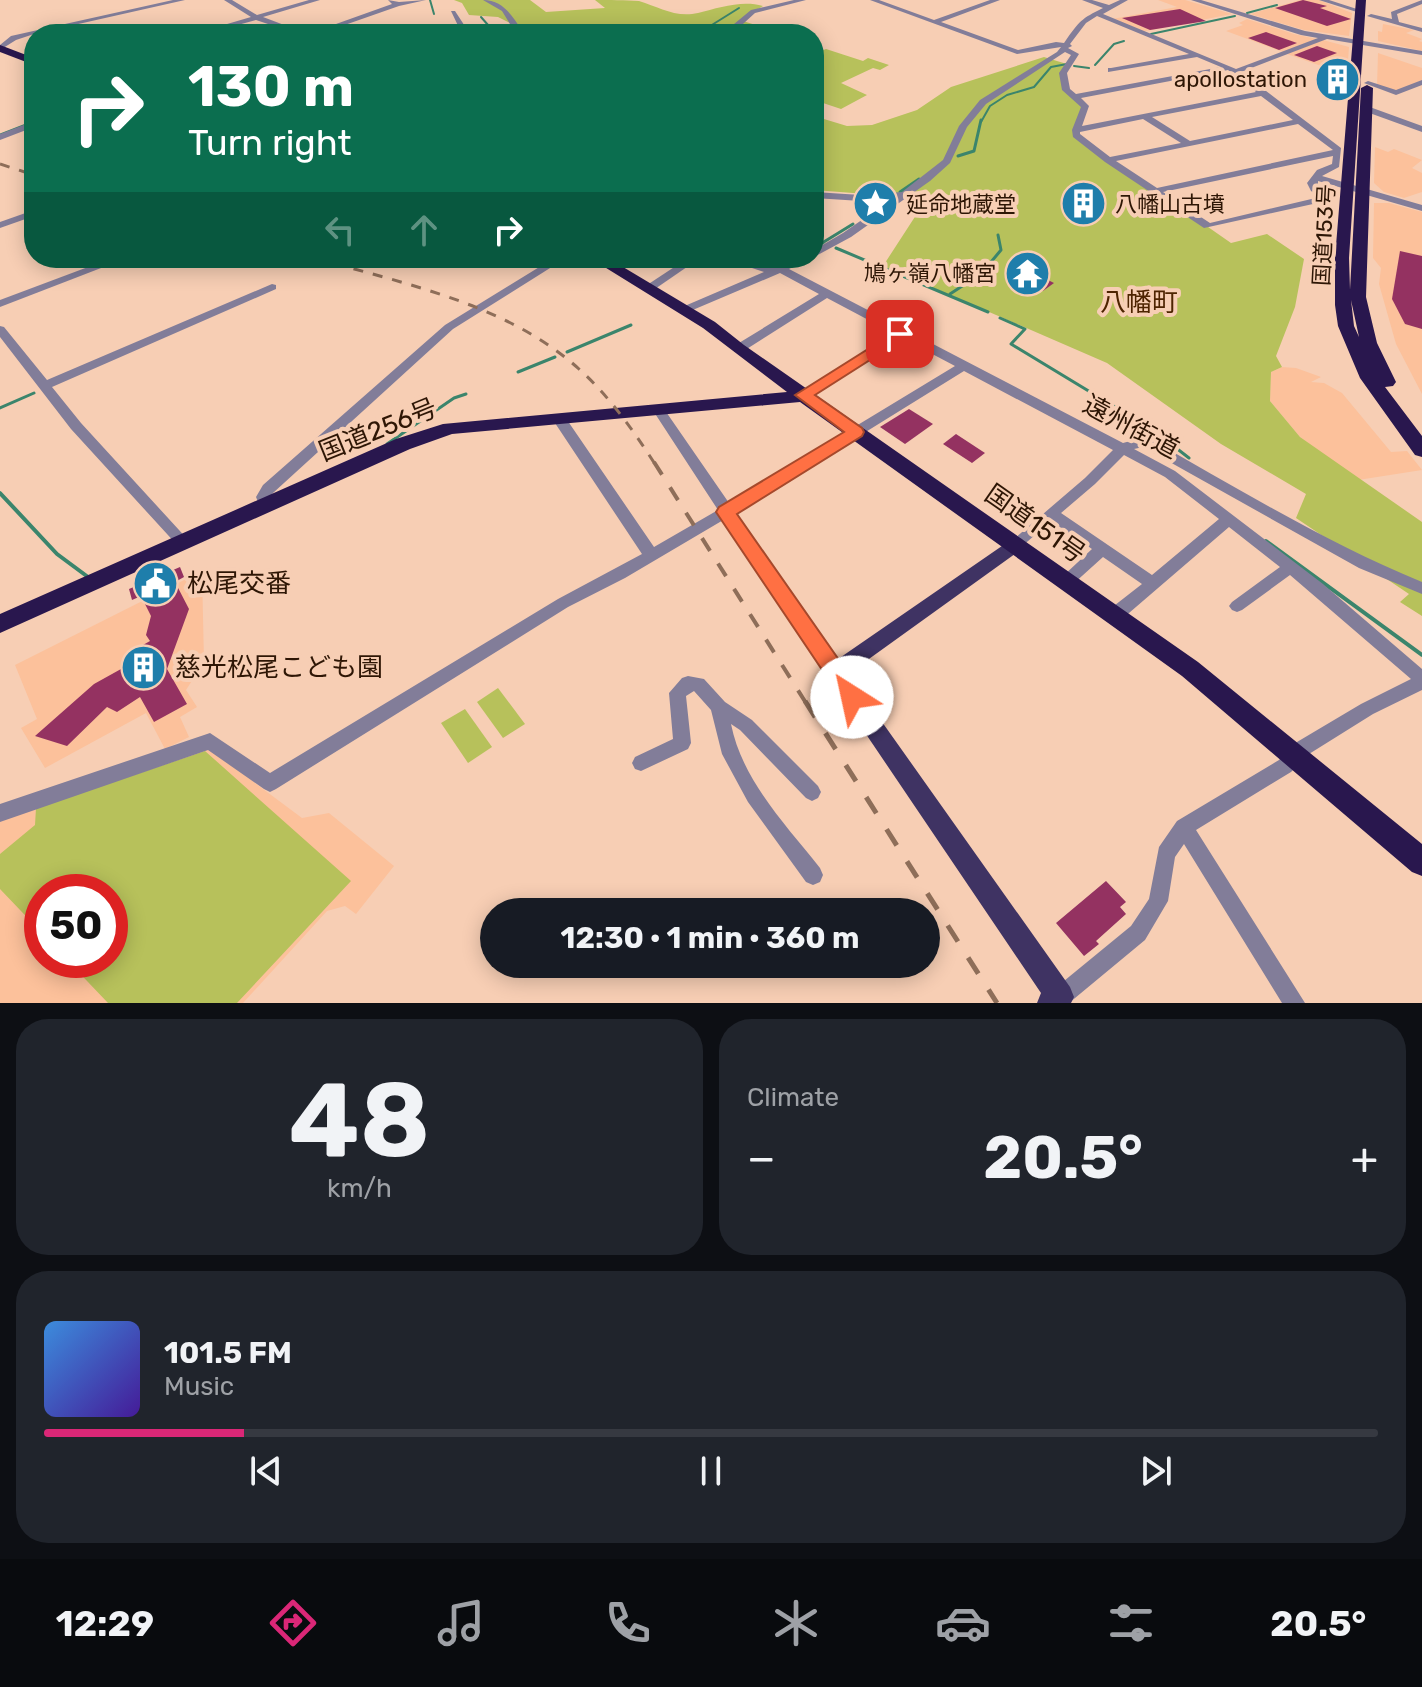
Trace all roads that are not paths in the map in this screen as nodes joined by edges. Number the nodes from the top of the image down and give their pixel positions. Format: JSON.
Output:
{"nodes":[{"id":1,"x":182,"y":0,"type":"edge"},
{"id":2,"x":227,"y":0,"type":"edge"},
{"id":3,"x":317,"y":0,"type":"edge"},
{"id":4,"x":423,"y":0,"type":"edge"},
{"id":5,"x":486,"y":0,"type":"edge"},
{"id":6,"x":803,"y":0,"type":"edge"},
{"id":7,"x":873,"y":0,"type":"edge"},
{"id":8,"x":997,"y":0,"type":"edge"},
{"id":9,"x":1085,"y":0,"type":"edge"},
{"id":10,"x":1125,"y":0,"type":"edge"},
{"id":11,"x":1194,"y":0,"type":"edge"},
{"id":12,"x":1322,"y":0,"type":"edge"},
{"id":13,"x":394,"y":2,"type":"edge"},
{"id":14,"x":1422,"y":2,"type":"edge"},
{"id":15,"x":1107,"y":7,"type":"junction"},
{"id":16,"x":1366,"y":7,"type":"edge"},
{"id":17,"x":453,"y":12,"type":"dead end"},
{"id":18,"x":1095,"y":13,"type":"junction"},
{"id":19,"x":1069,"y":16,"type":"dead end"},
{"id":20,"x":258,"y":18,"type":"junction"},
{"id":21,"x":1083,"y":21,"type":"junction"},
{"id":22,"x":934,"y":22,"type":"junction"},
{"id":23,"x":1396,"y":22,"type":"junction"},
{"id":24,"x":88,"y":24,"type":"edge"},
{"id":25,"x":235,"y":24,"type":"edge"},
{"id":26,"x":276,"y":24,"type":"edge"},
{"id":27,"x":338,"y":24,"type":"edge"},
{"id":28,"x":460,"y":24,"type":"edge"},
{"id":29,"x":514,"y":24,"type":"edge"},
{"id":30,"x":738,"y":24,"type":"edge"},
{"id":31,"x":1422,"y":30,"type":"edge"},
{"id":32,"x":24,"y":37,"type":"edge"},
{"id":33,"x":1324,"y":37,"type":"junction"},
{"id":34,"x":1363,"y":44,"type":"junction"},
{"id":35,"x":1067,"y":48,"type":"junction"},
{"id":36,"x":2,"y":53,"type":"edge"},
{"id":37,"x":1422,"y":53,"type":"edge"},
{"id":38,"x":1198,"y":54,"type":"junction"},
{"id":39,"x":24,"y":59,"type":"edge"},
{"id":40,"x":1111,"y":70,"type":"dead end"},
{"id":41,"x":1232,"y":70,"type":"junction"},
{"id":42,"x":1422,"y":82,"type":"edge"},
{"id":43,"x":1368,"y":83,"type":"junction"},
{"id":44,"x":1262,"y":93,"type":"junction"},
{"id":45,"x":1074,"y":97,"type":"junction"},
{"id":46,"x":1367,"y":109,"type":"junction"},
{"id":47,"x":1145,"y":117,"type":"junction"},
{"id":48,"x":1301,"y":121,"type":"junction"},
{"id":49,"x":24,"y":129,"type":"edge"},
{"id":50,"x":1422,"y":129,"type":"edge"},
{"id":51,"x":1076,"y":130,"type":"junction"},
{"id":52,"x":0,"y":137,"type":"edge"},
{"id":53,"x":1189,"y":144,"type":"junction"},
{"id":54,"x":1338,"y":152,"type":"junction"},
{"id":55,"x":1108,"y":160,"type":"junction"},
{"id":56,"x":1316,"y":177,"type":"junction"},
{"id":57,"x":1348,"y":187,"type":"junction"},
{"id":58,"x":1156,"y":191,"type":"junction"},
{"id":59,"x":1365,"y":191,"type":"junction"},
{"id":60,"x":906,"y":195,"type":"junction"},
{"id":61,"x":1422,"y":195,"type":"edge"},
{"id":62,"x":824,"y":196,"type":"edge"},
{"id":63,"x":1407,"y":203,"type":"junction"},
{"id":64,"x":1422,"y":208,"type":"edge"},
{"id":65,"x":24,"y":217,"type":"edge"},
{"id":66,"x":0,"y":225,"type":"edge"},
{"id":67,"x":824,"y":248,"type":"edge"},
{"id":68,"x":95,"y":268,"type":"edge"},
{"id":69,"x":545,"y":268,"type":"edge"},
{"id":70,"x":613,"y":268,"type":"edge"},
{"id":71,"x":680,"y":268,"type":"edge"},
{"id":72,"x":780,"y":268,"type":"edge"},
{"id":73,"x":784,"y":268,"type":"edge"},
{"id":74,"x":272,"y":287,"type":"dead end"},
{"id":75,"x":648,"y":289,"type":"junction"},
{"id":76,"x":824,"y":295,"type":"junction"},
{"id":77,"x":0,"y":304,"type":"edge"},
{"id":78,"x":684,"y":310,"type":"junction"},
{"id":79,"x":0,"y":329,"type":"edge"},
{"id":80,"x":900,"y":334,"type":"junction"},
{"id":81,"x":738,"y":349,"type":"junction"},
{"id":82,"x":962,"y":367,"type":"junction"},
{"id":83,"x":45,"y":386,"type":"junction"},
{"id":84,"x":804,"y":395,"type":"junction"},
{"id":85,"x":658,"y":409,"type":"junction"},
{"id":86,"x":558,"y":417,"type":"junction"},
{"id":87,"x":1422,"y":430,"type":"edge"},
{"id":88,"x":856,"y":432,"type":"junction"},
{"id":89,"x":1123,"y":448,"type":"junction"},
{"id":90,"x":1422,"y":450,"type":"edge"},
{"id":91,"x":266,"y":505,"type":"junction"},
{"id":92,"x":725,"y":512,"type":"junction"},
{"id":93,"x":1051,"y":514,"type":"junction"},
{"id":94,"x":1228,"y":520,"type":"junction"},
{"id":95,"x":183,"y":542,"type":"junction"},
{"id":96,"x":1015,"y":544,"type":"junction"},
{"id":97,"x":1103,"y":548,"type":"junction"},
{"id":98,"x":651,"y":555,"type":"junction"},
{"id":99,"x":1290,"y":567,"type":"junction"},
{"id":100,"x":1067,"y":581,"type":"junction"},
{"id":101,"x":1152,"y":583,"type":"junction"},
{"id":102,"x":1422,"y":588,"type":"edge"},
{"id":103,"x":1237,"y":606,"type":"dead end"},
{"id":104,"x":1116,"y":614,"type":"junction"},
{"id":105,"x":0,"y":624,"type":"edge"},
{"id":106,"x":835,"y":672,"type":"junction"},
{"id":107,"x":1422,"y":681,"type":"edge"},
{"id":108,"x":719,"y":707,"type":"junction"},
{"id":109,"x":1294,"y":756,"type":"junction"},
{"id":110,"x":641,"y":763,"type":"dead end"},
{"id":111,"x":812,"y":792,"type":"dead end"},
{"id":112,"x":0,"y":813,"type":"edge"},
{"id":113,"x":1184,"y":827,"type":"junction"},
{"id":114,"x":1422,"y":862,"type":"edge"},
{"id":115,"x":813,"y":875,"type":"dead end"},
{"id":116,"x":1055,"y":1000,"type":"edge"},
{"id":117,"x":1294,"y":1003,"type":"edge"}],
"edges":[{"from":1,"to":24,"type":"street"},
{"from":2,"to":20,"type":"street"},
{"from":3,"to":20,"type":"street"},
{"from":4,"to":13,"type":"street"},
{"from":5,"to":29,"type":"street"},
{"from":6,"to":30,"type":"street"},
{"from":7,"to":22,"type":"street"},
{"from":8,"to":22,"type":"street"},
{"from":9,"to":15,"type":"street"},
{"from":10,"to":15,"type":"street"},
{"from":11,"to":33,"type":"street"},
{"from":12,"to":16,"type":"street"},
{"from":13,"to":27,"type":"street"},
{"from":14,"to":23,"type":"street"},
{"from":15,"to":18,"type":"street"},
{"from":16,"to":23,"type":"street"},
{"from":16,"to":34,"type":"highway","name":"国道153号"},
{"from":17,"to":28,"type":"street"},
{"from":18,"to":21,"type":"street"},
{"from":18,"to":38,"type":"street"},
{"from":19,"to":21,"type":"street"},
{"from":20,"to":25,"type":"street"},
{"from":20,"to":26,"type":"street"},
{"from":21,"to":35,"type":"street"},
{"from":22,"to":35,"type":"street"},
{"from":23,"to":31,"type":"street"},
{"from":32,"to":36,"type":"street"},
{"from":33,"to":34,"type":"street"},
{"from":33,"to":41,"type":"street"},
{"from":34,"to":37,"type":"street"},
{"from":34,"to":43,"type":"highway","name":"国道153号"},
{"from":34,"to":57,"type":"highway","name":"国道153号"},
{"from":35,"to":45,"type":"street"},
{"from":35,"to":60,"type":"street"},
{"from":36,"to":39,"type":"highway"},
{"from":38,"to":40,"type":"street"},
{"from":38,"to":41,"type":"street"},
{"from":41,"to":44,"type":"street"},
{"from":41,"to":45,"type":"street"},
{"from":42,"to":43,"type":"street"},
{"from":43,"to":46,"type":"highway","name":"国道153号"},
{"from":44,"to":47,"type":"street"},
{"from":44,"to":48,"type":"street"},
{"from":45,"to":51,"type":"street"},
{"from":46,"to":50,"type":"street"},
{"from":46,"to":59,"type":"highway","name":"国道153号"},
{"from":47,"to":51,"type":"street"},
{"from":47,"to":53,"type":"street"},
{"from":48,"to":53,"type":"street"},
{"from":48,"to":54,"type":"street"},
{"from":49,"to":52,"type":"street"},
{"from":51,"to":55,"type":"street"},
{"from":53,"to":55,"type":"street"},
{"from":54,"to":56,"type":"street"},
{"from":54,"to":58,"type":"street"},
{"from":55,"to":58,"type":"street"},
{"from":56,"to":57,"type":"street"},
{"from":56,"to":58,"type":"street"},
{"from":57,"to":59,"type":"street"},
{"from":57,"to":90,"type":"highway","name":"国道153号"},
{"from":59,"to":63,"type":"street"},
{"from":59,"to":87,"type":"highway","name":"国道153号"},
{"from":60,"to":62,"type":"street"},
{"from":60,"to":67,"type":"street"},
{"from":61,"to":63,"type":"street"},
{"from":63,"to":64,"type":"street"},
{"from":65,"to":66,"type":"street"},
{"from":68,"to":77,"type":"street"},
{"from":69,"to":91,"type":"street"},
{"from":70,"to":75,"type":"highway","name":"国道151号"},
{"from":71,"to":75,"type":"street"},
{"from":72,"to":78,"type":"street"},
{"from":73,"to":76,"type":"street","name":"遠州街道"},
{"from":74,"to":83,"type":"street"},
{"from":75,"to":78,"type":"highway","name":"国道151号"},
{"from":76,"to":80,"type":"street","name":"遠州街道"},
{"from":76,"to":81,"type":"street"},
{"from":78,"to":81,"type":"highway","name":"国道151号"},
{"from":79,"to":83,"type":"street"},
{"from":80,"to":82,"type":"street","name":"遠州街道"},
{"from":80,"to":84,"type":"street"},
{"from":81,"to":84,"type":"highway","name":"国道151号"},
{"from":82,"to":88,"type":"street"},
{"from":82,"to":89,"type":"street","name":"遠州街道"},
{"from":83,"to":95,"type":"street"},
{"from":84,"to":85,"type":"highway","name":"国道256号"},
{"from":84,"to":88,"type":"highway","name":"国道151号"},
{"from":85,"to":86,"type":"highway","name":"国道256号"},
{"from":85,"to":92,"type":"street"},
{"from":86,"to":91,"type":"highway","name":"国道256号"},
{"from":86,"to":98,"type":"street"},
{"from":88,"to":92,"type":"street"},
{"from":88,"to":96,"type":"highway","name":"国道151号"},
{"from":89,"to":93,"type":"street"},
{"from":89,"to":94,"type":"street","name":"遠州街道"},
{"from":89,"to":102,"type":"street"},
{"from":91,"to":95,"type":"highway","name":"国道256号"},
{"from":92,"to":98,"type":"street"},
{"from":92,"to":106,"type":"street"},
{"from":93,"to":96,"type":"street"},
{"from":93,"to":97,"type":"street"},
{"from":94,"to":99,"type":"street","name":"遠州街道"},
{"from":94,"to":101,"type":"street"},
{"from":95,"to":105,"type":"highway","name":"国道256号"},
{"from":96,"to":100,"type":"highway","name":"国道151号"},
{"from":96,"to":106,"type":"main road"},
{"from":97,"to":100,"type":"street"},
{"from":97,"to":101,"type":"street"},
{"from":98,"to":112,"type":"street"},
{"from":99,"to":103,"type":"street"},
{"from":99,"to":107,"type":"street","name":"遠州街道"},
{"from":100,"to":104,"type":"highway","name":"国道151号"},
{"from":101,"to":104,"type":"street"},
{"from":104,"to":109,"type":"highway","name":"国道151号"},
{"from":106,"to":116,"type":"main road"},
{"from":107,"to":109,"type":"street"},
{"from":108,"to":110,"type":"street"},
{"from":108,"to":111,"type":"street"},
{"from":108,"to":115,"type":"street"},
{"from":109,"to":113,"type":"street"},
{"from":109,"to":114,"type":"highway","name":"国道151号"},
{"from":113,"to":116,"type":"street"},
{"from":113,"to":117,"type":"street"}]}
